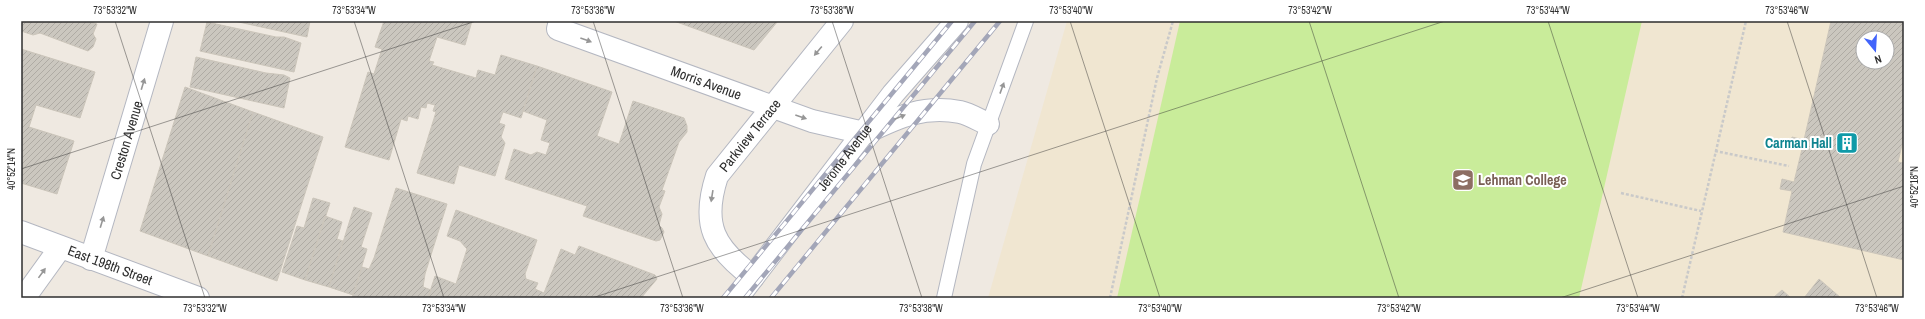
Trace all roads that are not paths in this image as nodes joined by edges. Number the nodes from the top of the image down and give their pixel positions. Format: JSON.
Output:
{"nodes":[{"id":1,"x":162,"y":21,"type":"edge"},
{"id":2,"x":560,"y":21,"type":"edge"},
{"id":3,"x":842,"y":21,"type":"edge"},
{"id":4,"x":957,"y":21,"type":"edge"},
{"id":5,"x":1026,"y":21,"type":"edge"},
{"id":6,"x":772,"y":107,"type":"junction"},
{"id":7,"x":988,"y":124,"type":"junction"},
{"id":8,"x":864,"y":133,"type":"junction"},
{"id":9,"x":21,"y":232,"type":"edge"},
{"id":10,"x":60,"y":248,"type":"junction"},
{"id":11,"x":91,"y":259,"type":"junction"},
{"id":12,"x":753,"y":277,"type":"junction"},
{"id":13,"x":24,"y":298,"type":"edge"},
{"id":14,"x":198,"y":298,"type":"edge"},
{"id":15,"x":737,"y":298,"type":"edge"},
{"id":16,"x":944,"y":298,"type":"edge"}],
"edges":[{"from":11,"to":1,"type":"street","name":"Creston Avenue","one_way":true},
{"from":2,"to":6,"type":"street","name":"Morris Avenue","one_way":true},
{"from":3,"to":6,"type":"street","name":"Parkview Terrace","one_way":true},
{"from":4,"to":8,"type":"street","name":"Jerome Avenue"},
{"from":7,"to":5,"type":"lane","one_way":true},
{"from":6,"to":8,"type":"street","name":"Morris Avenue","one_way":true},
{"from":6,"to":12,"type":"street","name":"Parkview Terrace","one_way":true},
{"from":8,"to":7,"type":"street","one_way":true},
{"from":7,"to":16,"type":"lane"},
{"from":8,"to":12,"type":"street","name":"Jerome Avenue"},
{"from":9,"to":10,"type":"street","name":"East 198th Street"},
{"from":10,"to":11,"type":"street","name":"East 198th Street"},
{"from":13,"to":10,"type":"street","one_way":true},
{"from":11,"to":14,"type":"street","name":"East 198th Street"},
{"from":12,"to":15,"type":"street","name":"Jerome Avenue"}]}
